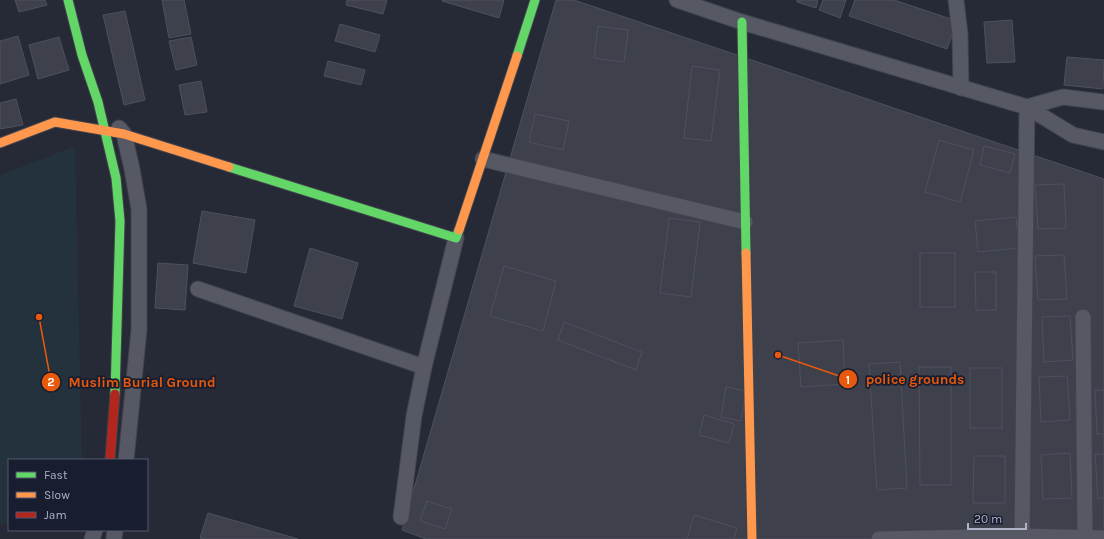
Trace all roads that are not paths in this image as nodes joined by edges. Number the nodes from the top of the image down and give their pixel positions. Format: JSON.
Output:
{"nodes":[{"id":1,"x":68,"y":0,"type":"edge"},
{"id":2,"x":535,"y":0,"type":"edge"},
{"id":3,"x":677,"y":0,"type":"edge"},
{"id":4,"x":956,"y":0,"type":"edge"},
{"id":5,"x":742,"y":22,"type":"junction"},
{"id":6,"x":961,"y":88,"type":"junction"},
{"id":7,"x":98,"y":102,"type":"junction"},
{"id":8,"x":1104,"y":102,"type":"edge"},
{"id":9,"x":1027,"y":107,"type":"junction"},
{"id":10,"x":105,"y":131,"type":"junction"},
{"id":11,"x":124,"y":134,"type":"junction"},
{"id":12,"x":1104,"y":142,"type":"edge"},
{"id":13,"x":0,"y":143,"type":"edge"},
{"id":14,"x":483,"y":159,"type":"junction"},
{"id":15,"x":745,"y":222,"type":"junction"},
{"id":16,"x":456,"y":238,"type":"junction"},
{"id":17,"x":198,"y":289,"type":"dead end"},
{"id":18,"x":1083,"y":317,"type":"dead end"},
{"id":19,"x":424,"y":367,"type":"junction"},
{"id":20,"x":110,"y":459,"type":"edge"},
{"id":21,"x":126,"y":459,"type":"edge"},
{"id":22,"x":401,"y":517,"type":"dead end"},
{"id":23,"x":1022,"y":536,"type":"junction"},
{"id":24,"x":1085,"y":537,"type":"junction"},
{"id":25,"x":1104,"y":538,"type":"edge"},
{"id":26,"x":752,"y":539,"type":"edge"},
{"id":27,"x":879,"y":539,"type":"edge"}],
"edges":[{"from":1,"to":7,"type":"street"},
{"from":2,"to":14,"type":"street"},
{"from":3,"to":5,"type":"street"},
{"from":4,"to":6,"type":"street"},
{"from":5,"to":6,"type":"street"},
{"from":5,"to":15,"type":"street"},
{"from":6,"to":9,"type":"street"},
{"from":7,"to":10,"type":"street"},
{"from":7,"to":11,"type":"street"},
{"from":8,"to":9,"type":"street"},
{"from":9,"to":12,"type":"street"},
{"from":9,"to":23,"type":"street"},
{"from":10,"to":11,"type":"street"},
{"from":10,"to":13,"type":"street"},
{"from":10,"to":20,"type":"street"},
{"from":11,"to":16,"type":"street"},
{"from":11,"to":21,"type":"street"},
{"from":14,"to":15,"type":"street"},
{"from":14,"to":16,"type":"street"},
{"from":15,"to":26,"type":"street"},
{"from":16,"to":19,"type":"street"},
{"from":17,"to":19,"type":"street"},
{"from":18,"to":24,"type":"street"},
{"from":19,"to":22,"type":"street"},
{"from":23,"to":24,"type":"street"},
{"from":23,"to":27,"type":"street"},
{"from":24,"to":25,"type":"street"}]}
